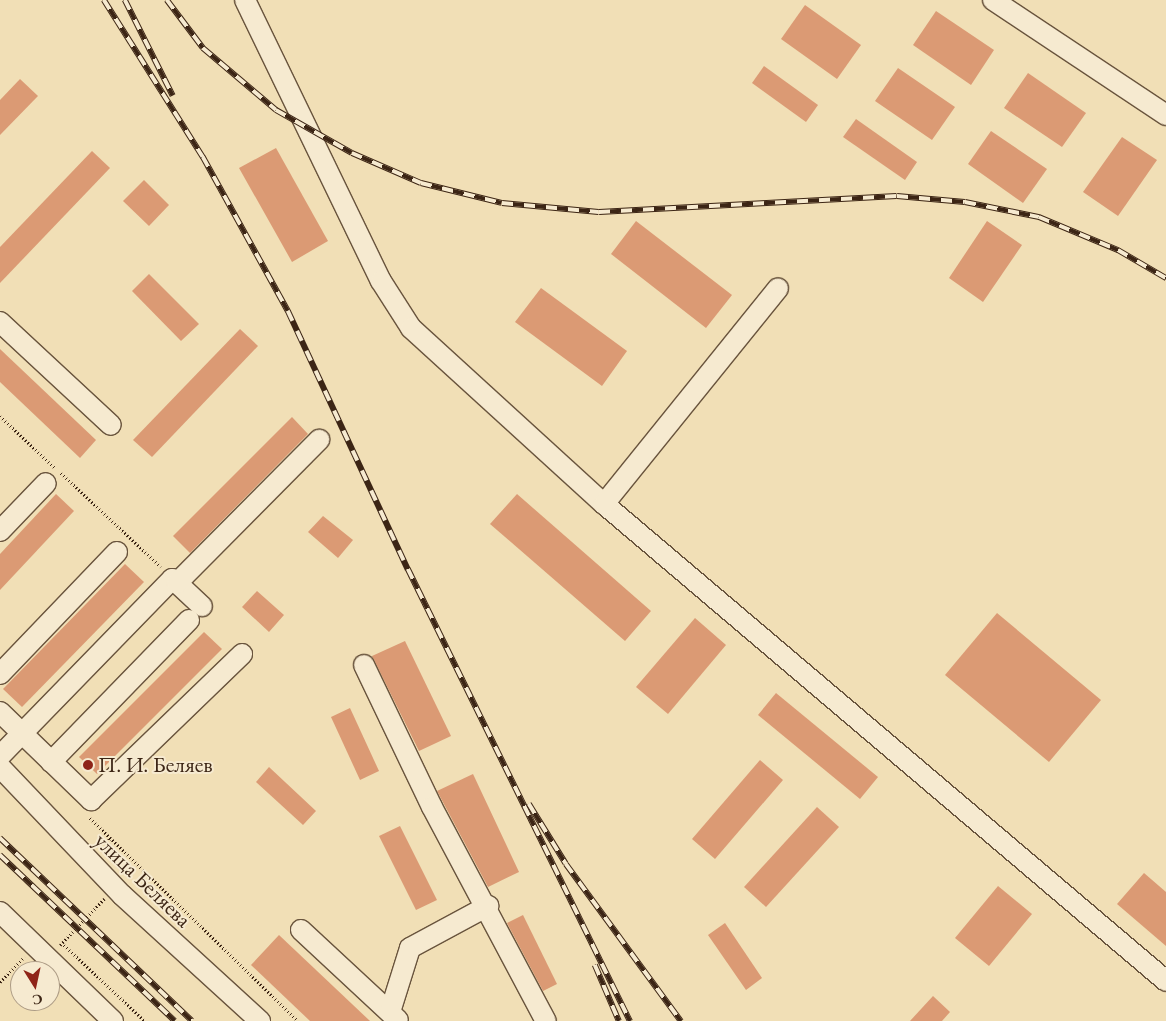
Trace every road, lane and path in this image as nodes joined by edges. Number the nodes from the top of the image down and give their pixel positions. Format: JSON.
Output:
{"nodes":[{"id":1,"x":245,"y":0,"type":"edge"},
{"id":2,"x":994,"y":0,"type":"edge"},
{"id":3,"x":1166,"y":116,"type":"edge"},
{"id":4,"x":778,"y":288,"type":"dead end"},
{"id":5,"x":0,"y":322,"type":"edge"},
{"id":6,"x":0,"y":416,"type":"edge"},
{"id":7,"x":111,"y":425,"type":"dead end"},
{"id":8,"x":319,"y":440,"type":"dead end"},
{"id":9,"x":46,"y":483,"type":"dead end"},
{"id":10,"x":604,"y":504,"type":"junction"},
{"id":11,"x":0,"y":531,"type":"edge"},
{"id":12,"x":117,"y":552,"type":"dead end"},
{"id":13,"x":175,"y":581,"type":"junction"},
{"id":14,"x":242,"y":654,"type":"dead end"},
{"id":15,"x":364,"y":664,"type":"dead end"},
{"id":16,"x":0,"y":674,"type":"edge"},
{"id":17,"x":0,"y":712,"type":"edge"},
{"id":18,"x":21,"y":733,"type":"junction"},
{"id":19,"x":0,"y":756,"type":"edge"},
{"id":20,"x":51,"y":762,"type":"junction"},
{"id":21,"x":0,"y":767,"type":"edge"},
{"id":22,"x":89,"y":816,"type":"dead end"},
{"id":23,"x":109,"y":838,"type":"junction"},
{"id":24,"x":105,"y":878,"type":"junction"},
{"id":25,"x":488,"y":906,"type":"junction"},
{"id":26,"x":0,"y":912,"type":"edge"},
{"id":27,"x":301,"y":930,"type":"dead end"},
{"id":28,"x":64,"y":945,"type":"junction"},
{"id":29,"x":36,"y":946,"type":"junction"},
{"id":30,"x":1166,"y":981,"type":"edge"},
{"id":31,"x":0,"y":982,"type":"edge"},
{"id":32,"x":395,"y":1017,"type":"edge"},
{"id":33,"x":113,"y":1021,"type":"edge"},
{"id":34,"x":145,"y":1021,"type":"edge"},
{"id":35,"x":260,"y":1021,"type":"edge"},
{"id":36,"x":298,"y":1021,"type":"edge"},
{"id":37,"x":546,"y":1021,"type":"edge"}],
"edges":[{"from":1,"to":10,"type":"street"},
{"from":2,"to":3,"type":"street"},
{"from":4,"to":10,"type":"street"},
{"from":5,"to":7,"type":"street"},
{"from":6,"to":13,"type":"path"},
{"from":8,"to":13,"type":"street"},
{"from":9,"to":11,"type":"street"},
{"from":10,"to":30,"type":"street"},
{"from":12,"to":16,"type":"street"},
{"from":13,"to":18,"type":"street"},
{"from":13,"to":20,"type":"street"},
{"from":14,"to":20,"type":"street"},
{"from":15,"to":25,"type":"street"},
{"from":17,"to":18,"type":"street"},
{"from":18,"to":19,"type":"street"},
{"from":18,"to":20,"type":"street"},
{"from":21,"to":24,"type":"street","name":"улица Беляева"},
{"from":22,"to":23,"type":"path"},
{"from":23,"to":24,"type":"path"},
{"from":23,"to":36,"type":"path"},
{"from":24,"to":28,"type":"path"},
{"from":24,"to":35,"type":"street","name":"улица Беляева"},
{"from":25,"to":32,"type":"street"},
{"from":25,"to":37,"type":"street"},
{"from":26,"to":29,"type":"street"},
{"from":27,"to":32,"type":"street"},
{"from":28,"to":29,"type":"path"},
{"from":28,"to":34,"type":"path"},
{"from":29,"to":31,"type":"path"},
{"from":29,"to":33,"type":"street"}]}
